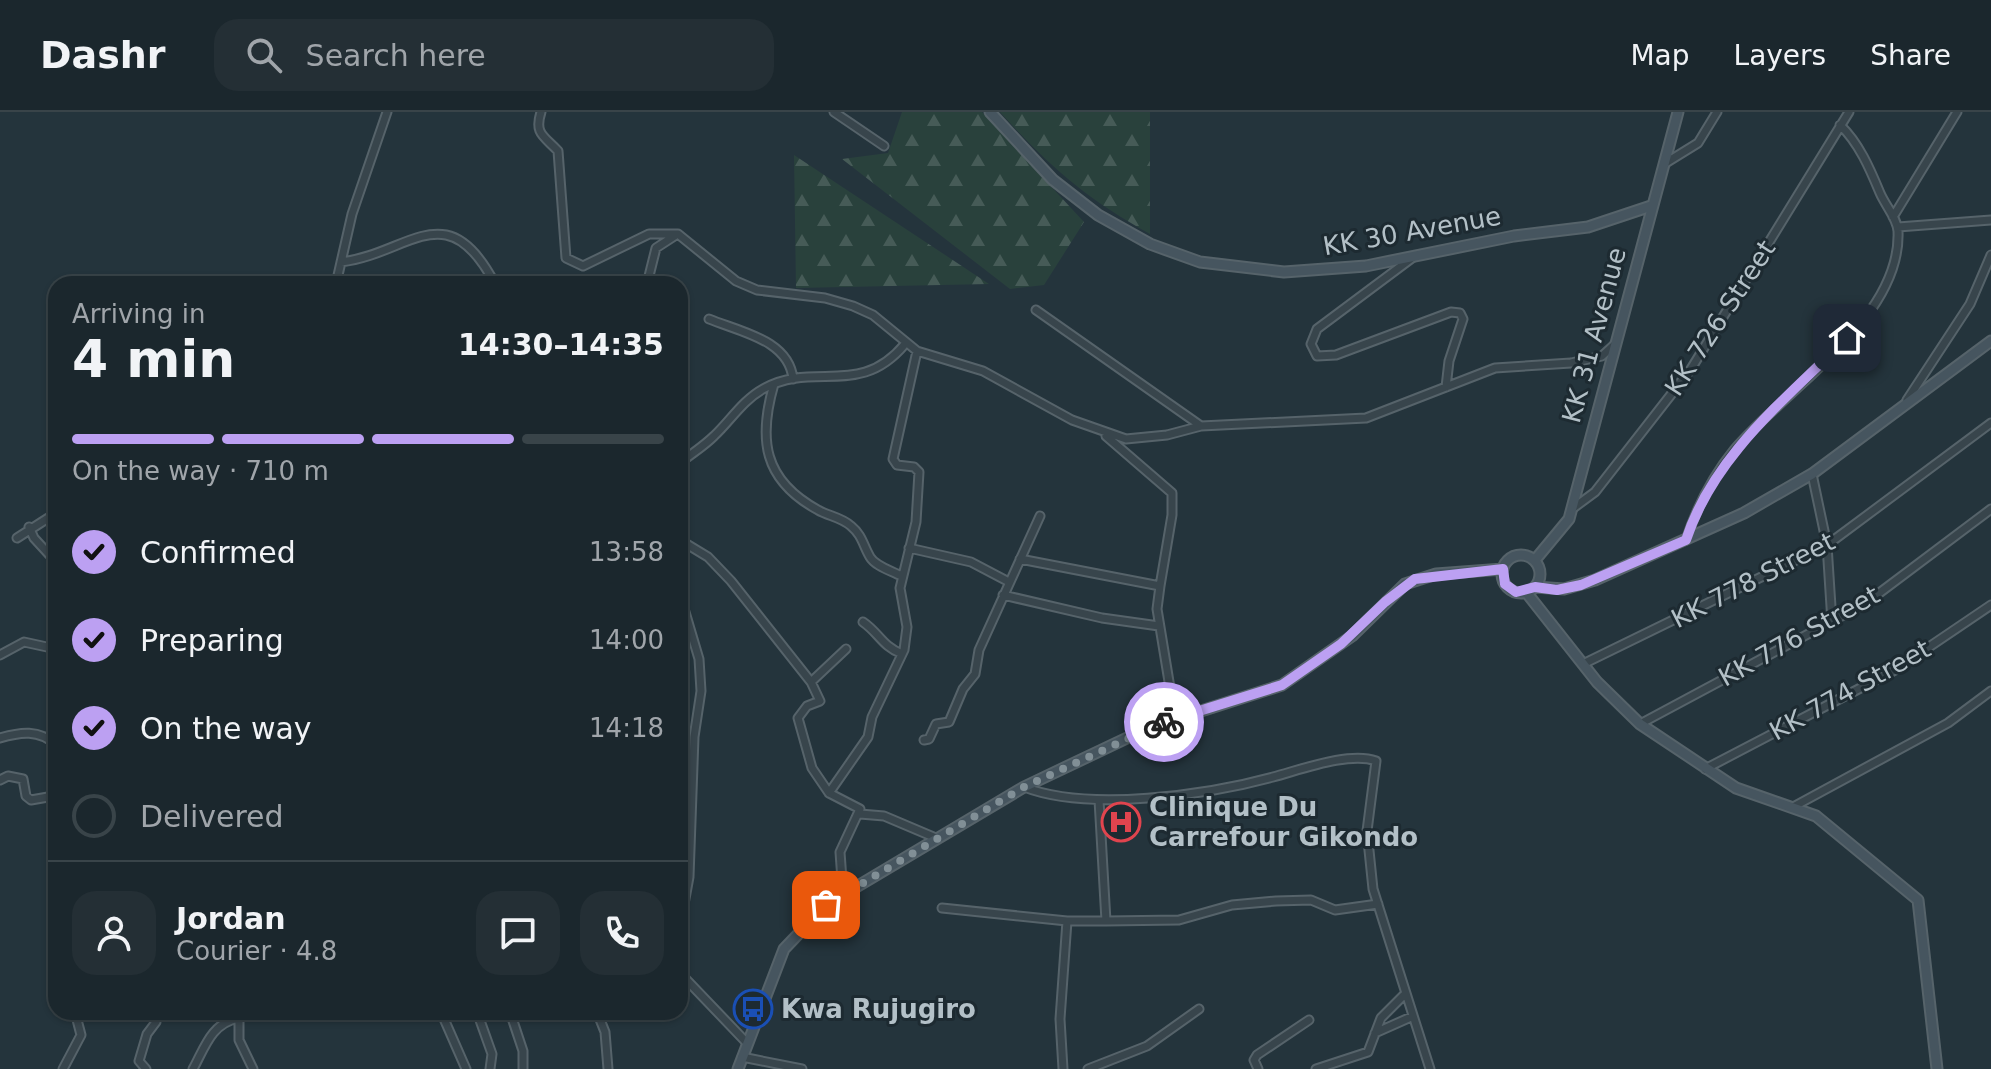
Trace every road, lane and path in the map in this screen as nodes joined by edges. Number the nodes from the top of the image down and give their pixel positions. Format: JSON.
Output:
{"nodes":[{"id":1,"x":387,"y":112,"type":"edge"},
{"id":2,"x":541,"y":112,"type":"edge"},
{"id":3,"x":834,"y":112,"type":"edge"},
{"id":4,"x":990,"y":112,"type":"edge"},
{"id":5,"x":1678,"y":112,"type":"edge"},
{"id":6,"x":1717,"y":112,"type":"edge"},
{"id":7,"x":1849,"y":112,"type":"edge"},
{"id":8,"x":1957,"y":112,"type":"edge"},
{"id":9,"x":1840,"y":125,"type":"junction"},
{"id":10,"x":884,"y":146,"type":"dead end"},
{"id":11,"x":1664,"y":164,"type":"junction"},
{"id":12,"x":1651,"y":206,"type":"junction"},
{"id":13,"x":1893,"y":217,"type":"junction"},
{"id":14,"x":1991,"y":220,"type":"edge"},
{"id":15,"x":1898,"y":227,"type":"junction"},
{"id":16,"x":678,"y":234,"type":"junction"},
{"id":17,"x":1417,"y":254,"type":"junction"},
{"id":18,"x":1991,"y":255,"type":"edge"},
{"id":19,"x":341,"y":262,"type":"junction"},
{"id":20,"x":338,"y":276,"type":"edge"},
{"id":21,"x":491,"y":276,"type":"edge"},
{"id":22,"x":649,"y":276,"type":"edge"},
{"id":23,"x":1036,"y":310,"type":"dead end"},
{"id":24,"x":709,"y":319,"type":"dead end"},
{"id":25,"x":1991,"y":341,"type":"edge"},
{"id":26,"x":1617,"y":342,"type":"junction"},
{"id":27,"x":905,"y":344,"type":"junction"},
{"id":28,"x":917,"y":351,"type":"junction"},
{"id":29,"x":793,"y":379,"type":"junction"},
{"id":30,"x":774,"y":384,"type":"junction"},
{"id":31,"x":1446,"y":387,"type":"junction"},
{"id":32,"x":1907,"y":400,"type":"junction"},
{"id":33,"x":1991,"y":423,"type":"edge"},
{"id":34,"x":1201,"y":426,"type":"junction"},
{"id":35,"x":1103,"y":433,"type":"junction"},
{"id":36,"x":688,"y":457,"type":"edge"},
{"id":37,"x":1812,"y":474,"type":"junction"},
{"id":38,"x":1572,"y":509,"type":"junction"},
{"id":39,"x":1991,"y":509,"type":"edge"},
{"id":40,"x":1040,"y":516,"type":"dead end"},
{"id":41,"x":48,"y":517,"type":"edge"},
{"id":42,"x":29,"y":527,"type":"junction"},
{"id":43,"x":17,"y":538,"type":"dead end"},
{"id":44,"x":1686,"y":540,"type":"junction"},
{"id":45,"x":688,"y":545,"type":"edge"},
{"id":46,"x":1827,"y":545,"type":"junction"},
{"id":47,"x":909,"y":548,"type":"junction"},
{"id":48,"x":48,"y":553,"type":"edge"},
{"id":49,"x":1020,"y":559,"type":"junction"},
{"id":50,"x":1535,"y":560,"type":"junction"},
{"id":51,"x":1503,"y":569,"type":"junction"},
{"id":52,"x":901,"y":576,"type":"junction"},
{"id":53,"x":1009,"y":582,"type":"junction"},
{"id":54,"x":1160,"y":586,"type":"junction"},
{"id":55,"x":1531,"y":590,"type":"junction"},
{"id":56,"x":1003,"y":595,"type":"junction"},
{"id":57,"x":1991,"y":605,"type":"edge"},
{"id":58,"x":688,"y":622,"type":"edge"},
{"id":59,"x":863,"y":622,"type":"dead end"},
{"id":60,"x":1832,"y":622,"type":"junction"},
{"id":61,"x":1159,"y":626,"type":"junction"},
{"id":62,"x":48,"y":647,"type":"edge"},
{"id":63,"x":846,"y":649,"type":"dead end"},
{"id":64,"x":902,"y":654,"type":"junction"},
{"id":65,"x":0,"y":655,"type":"edge"},
{"id":66,"x":1583,"y":664,"type":"junction"},
{"id":67,"x":811,"y":682,"type":"junction"},
{"id":68,"x":1991,"y":691,"type":"edge"},
{"id":69,"x":1175,"y":718,"type":"junction"},
{"id":70,"x":1640,"y":724,"type":"junction"},
{"id":71,"x":0,"y":738,"type":"edge"},
{"id":72,"x":48,"y":738,"type":"edge"},
{"id":73,"x":924,"y":740,"type":"dead end"},
{"id":74,"x":1705,"y":769,"type":"junction"},
{"id":75,"x":0,"y":780,"type":"edge"},
{"id":76,"x":1024,"y":787,"type":"junction"},
{"id":77,"x":829,"y":793,"type":"junction"},
{"id":78,"x":48,"y":797,"type":"dead end"},
{"id":79,"x":1099,"y":800,"type":"junction"},
{"id":80,"x":1793,"y":807,"type":"junction"},
{"id":81,"x":860,"y":814,"type":"junction"},
{"id":82,"x":936,"y":838,"type":"junction"},
{"id":83,"x":688,"y":882,"type":"edge"},
{"id":84,"x":843,"y":894,"type":"junction"},
{"id":85,"x":1378,"y":904,"type":"junction"},
{"id":86,"x":942,"y":908,"type":"dead end"},
{"id":87,"x":1067,"y":921,"type":"junction"},
{"id":88,"x":1106,"y":921,"type":"junction"},
{"id":89,"x":688,"y":981,"type":"edge"},
{"id":90,"x":1404,"y":995,"type":"junction"},
{"id":91,"x":1199,"y":1009,"type":"dead end"},
{"id":92,"x":1411,"y":1017,"type":"junction"},
{"id":93,"x":77,"y":1020,"type":"edge"},
{"id":94,"x":226,"y":1020,"type":"edge"},
{"id":95,"x":239,"y":1020,"type":"edge"},
{"id":96,"x":445,"y":1020,"type":"edge"},
{"id":97,"x":480,"y":1020,"type":"edge"},
{"id":98,"x":513,"y":1020,"type":"edge"},
{"id":99,"x":600,"y":1020,"type":"edge"},
{"id":100,"x":1309,"y":1020,"type":"dead end"},
{"id":101,"x":156,"y":1022,"type":"dead end"},
{"id":102,"x":1375,"y":1033,"type":"junction"},
{"id":103,"x":747,"y":1043,"type":"junction"},
{"id":104,"x":742,"y":1057,"type":"junction"},
{"id":105,"x":1103,"y":1067,"type":"edge"},
{"id":106,"x":63,"y":1069,"type":"edge"},
{"id":107,"x":146,"y":1069,"type":"edge"},
{"id":108,"x":193,"y":1069,"type":"edge"},
{"id":109,"x":253,"y":1069,"type":"edge"},
{"id":110,"x":466,"y":1069,"type":"edge"},
{"id":111,"x":490,"y":1069,"type":"edge"},
{"id":112,"x":523,"y":1069,"type":"edge"},
{"id":113,"x":608,"y":1069,"type":"edge"},
{"id":114,"x":738,"y":1069,"type":"edge"},
{"id":115,"x":802,"y":1069,"type":"edge"},
{"id":116,"x":1063,"y":1069,"type":"edge"},
{"id":117,"x":1088,"y":1069,"type":"edge"},
{"id":118,"x":1258,"y":1069,"type":"edge"},
{"id":119,"x":1316,"y":1069,"type":"edge"},
{"id":120,"x":1430,"y":1069,"type":"edge"},
{"id":121,"x":1937,"y":1069,"type":"edge"}],
"edges":[{"from":1,"to":19,"type":"street"},
{"from":2,"to":16,"type":"street"},
{"from":3,"to":10,"type":"street"},
{"from":4,"to":17,"type":"main road","name":"KK 30 Avenue"},
{"from":5,"to":11,"type":"main road","name":"KK 31 Avenue"},
{"from":6,"to":11,"type":"street"},
{"from":7,"to":9,"type":"street","name":"KK 726 Street"},
{"from":8,"to":13,"type":"street"},
{"from":9,"to":13,"type":"street"},
{"from":9,"to":38,"type":"street","name":"KK 726 Street"},
{"from":11,"to":12,"type":"main road","name":"KK 31 Avenue"},
{"from":12,"to":17,"type":"main road","name":"KK 30 Avenue"},
{"from":12,"to":26,"type":"main road","name":"KK 31 Avenue"},
{"from":13,"to":15,"type":"street"},
{"from":14,"to":15,"type":"street"},
{"from":15,"to":44,"type":"street"},
{"from":16,"to":22,"type":"street"},
{"from":16,"to":27,"type":"street"},
{"from":17,"to":31,"type":"street"},
{"from":18,"to":32,"type":"street"},
{"from":19,"to":20,"type":"street"},
{"from":19,"to":21,"type":"street"},
{"from":23,"to":34,"type":"street"},
{"from":24,"to":29,"type":"street"},
{"from":25,"to":32,"type":"main road"},
{"from":26,"to":31,"type":"street"},
{"from":26,"to":38,"type":"main road","name":"KK 31 Avenue"},
{"from":27,"to":28,"type":"street"},
{"from":27,"to":29,"type":"street"},
{"from":28,"to":35,"type":"street"},
{"from":28,"to":47,"type":"street"},
{"from":29,"to":30,"type":"street"},
{"from":30,"to":36,"type":"street"},
{"from":30,"to":52,"type":"street"},
{"from":31,"to":34,"type":"street"},
{"from":32,"to":37,"type":"main road"},
{"from":33,"to":46,"type":"street","name":"KK 778 Street"},
{"from":34,"to":35,"type":"street"},
{"from":35,"to":54,"type":"street"},
{"from":37,"to":44,"type":"main road"},
{"from":37,"to":46,"type":"street"},
{"from":38,"to":50,"type":"main road","name":"KK 31 Avenue"},
{"from":39,"to":60,"type":"street","name":"KK 776 Street"},
{"from":40,"to":49,"type":"street"},
{"from":41,"to":42,"type":"street"},
{"from":42,"to":43,"type":"street"},
{"from":42,"to":48,"type":"street"},
{"from":44,"to":55,"type":"main road"},
{"from":45,"to":67,"type":"street"},
{"from":46,"to":60,"type":"street"},
{"from":46,"to":66,"type":"street","name":"KK 778 Street"},
{"from":47,"to":52,"type":"street"},
{"from":47,"to":53,"type":"street"},
{"from":49,"to":53,"type":"street"},
{"from":49,"to":54,"type":"street"},
{"from":50,"to":51,"type":"main road"},
{"from":50,"to":55,"type":"main road"},
{"from":51,"to":55,"type":"main road"},
{"from":51,"to":69,"type":"main road"},
{"from":52,"to":64,"type":"street"},
{"from":53,"to":56,"type":"street"},
{"from":54,"to":61,"type":"street"},
{"from":55,"to":66,"type":"main road"},
{"from":56,"to":61,"type":"street"},
{"from":56,"to":73,"type":"street"},
{"from":57,"to":74,"type":"street","name":"KK 774 Street"},
{"from":58,"to":83,"type":"street"},
{"from":59,"to":64,"type":"street"},
{"from":60,"to":70,"type":"street","name":"KK 776 Street"},
{"from":61,"to":69,"type":"street"},
{"from":62,"to":65,"type":"street"},
{"from":63,"to":67,"type":"street"},
{"from":64,"to":77,"type":"street"},
{"from":66,"to":70,"type":"main road"},
{"from":67,"to":77,"type":"street"},
{"from":68,"to":80,"type":"street"},
{"from":69,"to":76,"type":"main road"},
{"from":70,"to":74,"type":"main road"},
{"from":71,"to":72,"type":"street"},
{"from":74,"to":80,"type":"main road"},
{"from":75,"to":78,"type":"street"},
{"from":76,"to":79,"type":"street"},
{"from":76,"to":82,"type":"main road"},
{"from":77,"to":81,"type":"street"},
{"from":79,"to":85,"type":"street"},
{"from":79,"to":88,"type":"street"},
{"from":80,"to":121,"type":"main road"},
{"from":81,"to":82,"type":"street"},
{"from":81,"to":84,"type":"street"},
{"from":82,"to":84,"type":"main road"},
{"from":84,"to":103,"type":"main road"},
{"from":85,"to":88,"type":"street"},
{"from":85,"to":90,"type":"street"},
{"from":86,"to":87,"type":"street"},
{"from":87,"to":88,"type":"street"},
{"from":87,"to":116,"type":"street"},
{"from":89,"to":103,"type":"street"},
{"from":90,"to":92,"type":"street"},
{"from":90,"to":102,"type":"street"},
{"from":91,"to":105,"type":"street"},
{"from":92,"to":102,"type":"street"},
{"from":92,"to":120,"type":"street"},
{"from":93,"to":106,"type":"street"},
{"from":94,"to":108,"type":"street"},
{"from":95,"to":109,"type":"street"},
{"from":96,"to":110,"type":"street"},
{"from":97,"to":111,"type":"street"},
{"from":98,"to":112,"type":"street"},
{"from":99,"to":113,"type":"street"},
{"from":100,"to":118,"type":"street"},
{"from":101,"to":107,"type":"street"},
{"from":102,"to":119,"type":"street"},
{"from":103,"to":104,"type":"main road"},
{"from":104,"to":114,"type":"main road"},
{"from":104,"to":115,"type":"street"},
{"from":105,"to":117,"type":"street"}]}
